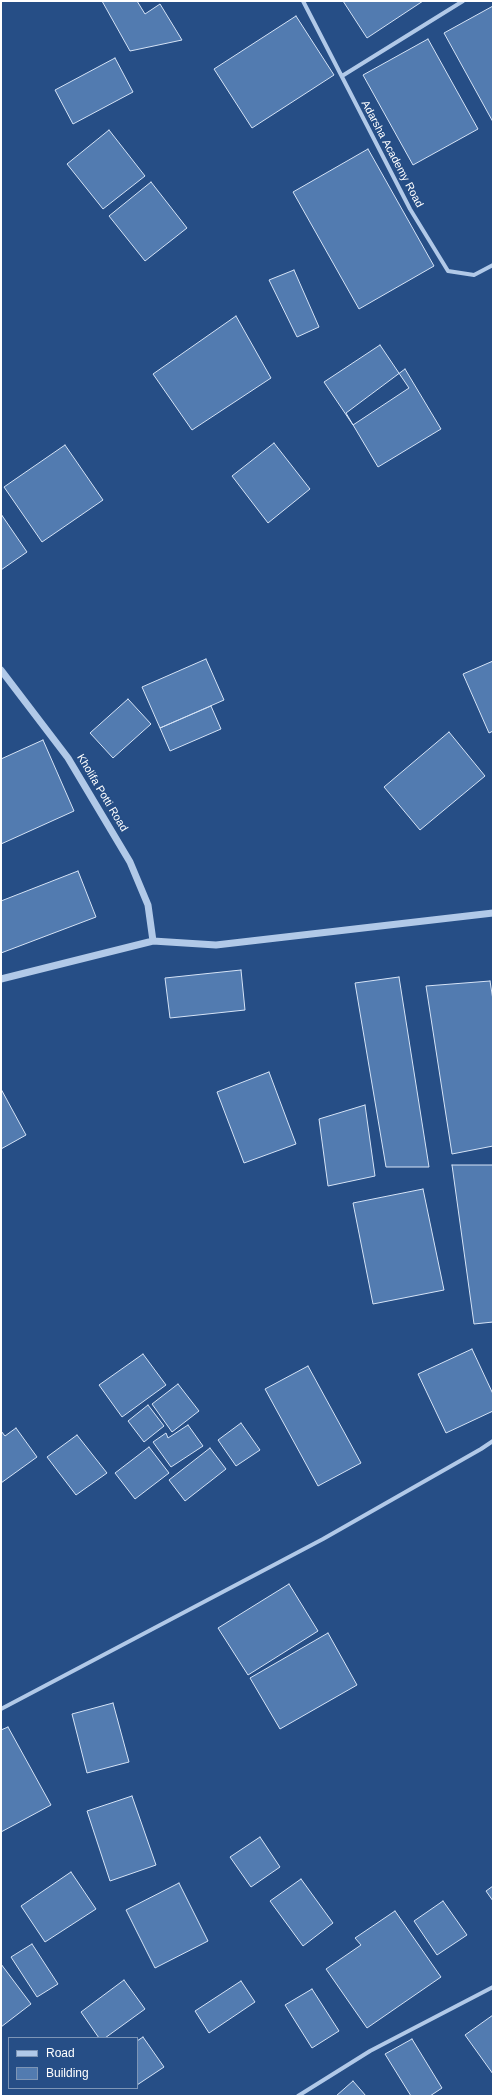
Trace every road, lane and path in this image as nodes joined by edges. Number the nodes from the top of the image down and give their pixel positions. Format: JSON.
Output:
{"nodes":[{"id":1,"x":303,"y":1,"type":"edge"},
{"id":2,"x":463,"y":1,"type":"edge"},
{"id":3,"x":342,"y":76,"type":"junction"},
{"id":4,"x":493,"y":266,"type":"edge"},
{"id":5,"x":1,"y":670,"type":"edge"},
{"id":6,"x":493,"y":914,"type":"edge"},
{"id":7,"x":153,"y":941,"type":"junction"},
{"id":8,"x":1,"y":979,"type":"edge"},
{"id":9,"x":493,"y":1440,"type":"edge"},
{"id":10,"x":1,"y":1709,"type":"edge"},
{"id":11,"x":493,"y":1987,"type":"edge"},
{"id":12,"x":298,"y":2096,"type":"edge"}],
"edges":[{"from":1,"to":3,"type":"street","name":"Adarsha Academy Road"},
{"from":2,"to":3,"type":"street"},
{"from":3,"to":4,"type":"street","name":"Adarsha Academy Road"},
{"from":5,"to":7,"type":"street","name":"Kholifa Potti Road"},
{"from":6,"to":7,"type":"street"},
{"from":7,"to":8,"type":"street"},
{"from":9,"to":10,"type":"street"},
{"from":11,"to":12,"type":"street"}]}
